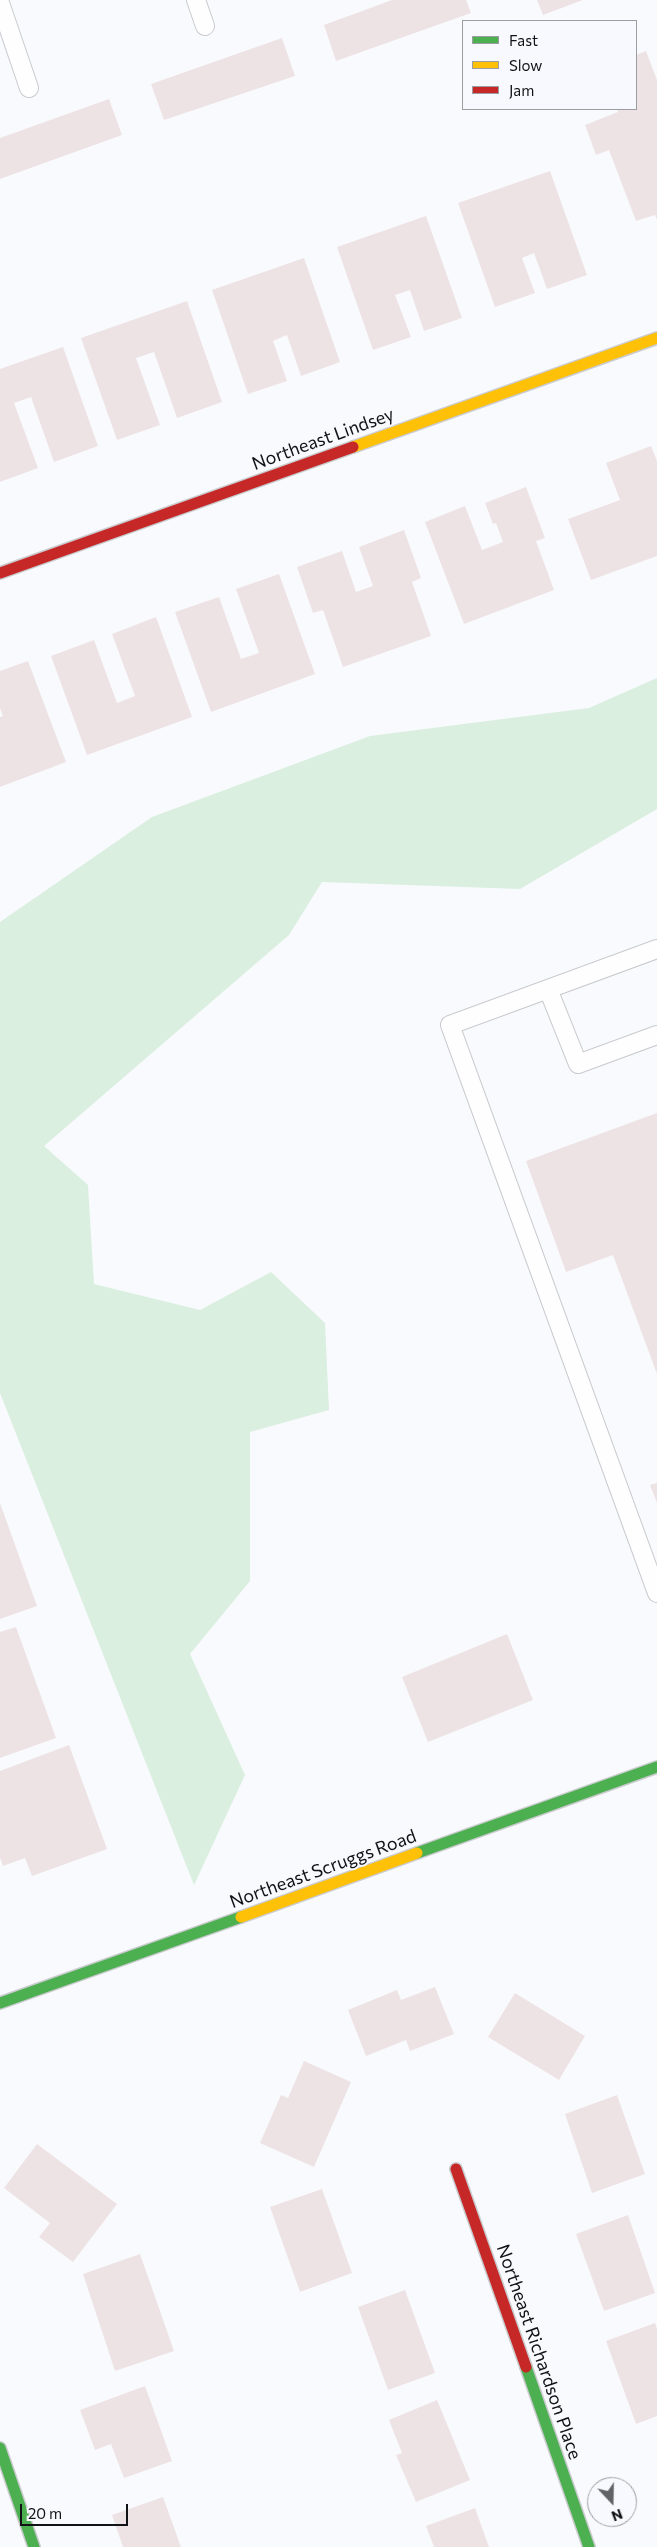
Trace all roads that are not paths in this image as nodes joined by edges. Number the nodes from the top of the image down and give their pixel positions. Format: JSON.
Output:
{"nodes":[{"id":1,"x":196,"y":0,"type":"edge"},
{"id":2,"x":0,"y":3,"type":"edge"},
{"id":3,"x":205,"y":26,"type":"dead end"},
{"id":4,"x":29,"y":88,"type":"dead end"},
{"id":5,"x":657,"y":338,"type":"edge"},
{"id":6,"x":0,"y":574,"type":"edge"},
{"id":7,"x":657,"y":949,"type":"edge"},
{"id":8,"x":548,"y":989,"type":"junction"},
{"id":9,"x":657,"y":1034,"type":"edge"},
{"id":10,"x":657,"y":1593,"type":"edge"},
{"id":11,"x":657,"y":1767,"type":"edge"},
{"id":12,"x":0,"y":2003,"type":"edge"},
{"id":13,"x":456,"y":2169,"type":"dead end"},
{"id":14,"x":0,"y":2448,"type":"edge"},
{"id":15,"x":34,"y":2547,"type":"edge"},
{"id":16,"x":589,"y":2547,"type":"edge"}],
"edges":[{"from":1,"to":3,"type":"lane"},
{"from":2,"to":4,"type":"lane"},
{"from":5,"to":6,"type":"street","name":"Northeast Lindsey"},
{"from":7,"to":8,"type":"lane"},
{"from":8,"to":9,"type":"lane"},
{"from":8,"to":10,"type":"lane"},
{"from":11,"to":12,"type":"street","name":"Northeast Scruggs Road"},
{"from":13,"to":16,"type":"street","name":"Northeast Richardson Place"},
{"from":14,"to":15,"type":"street"}]}
